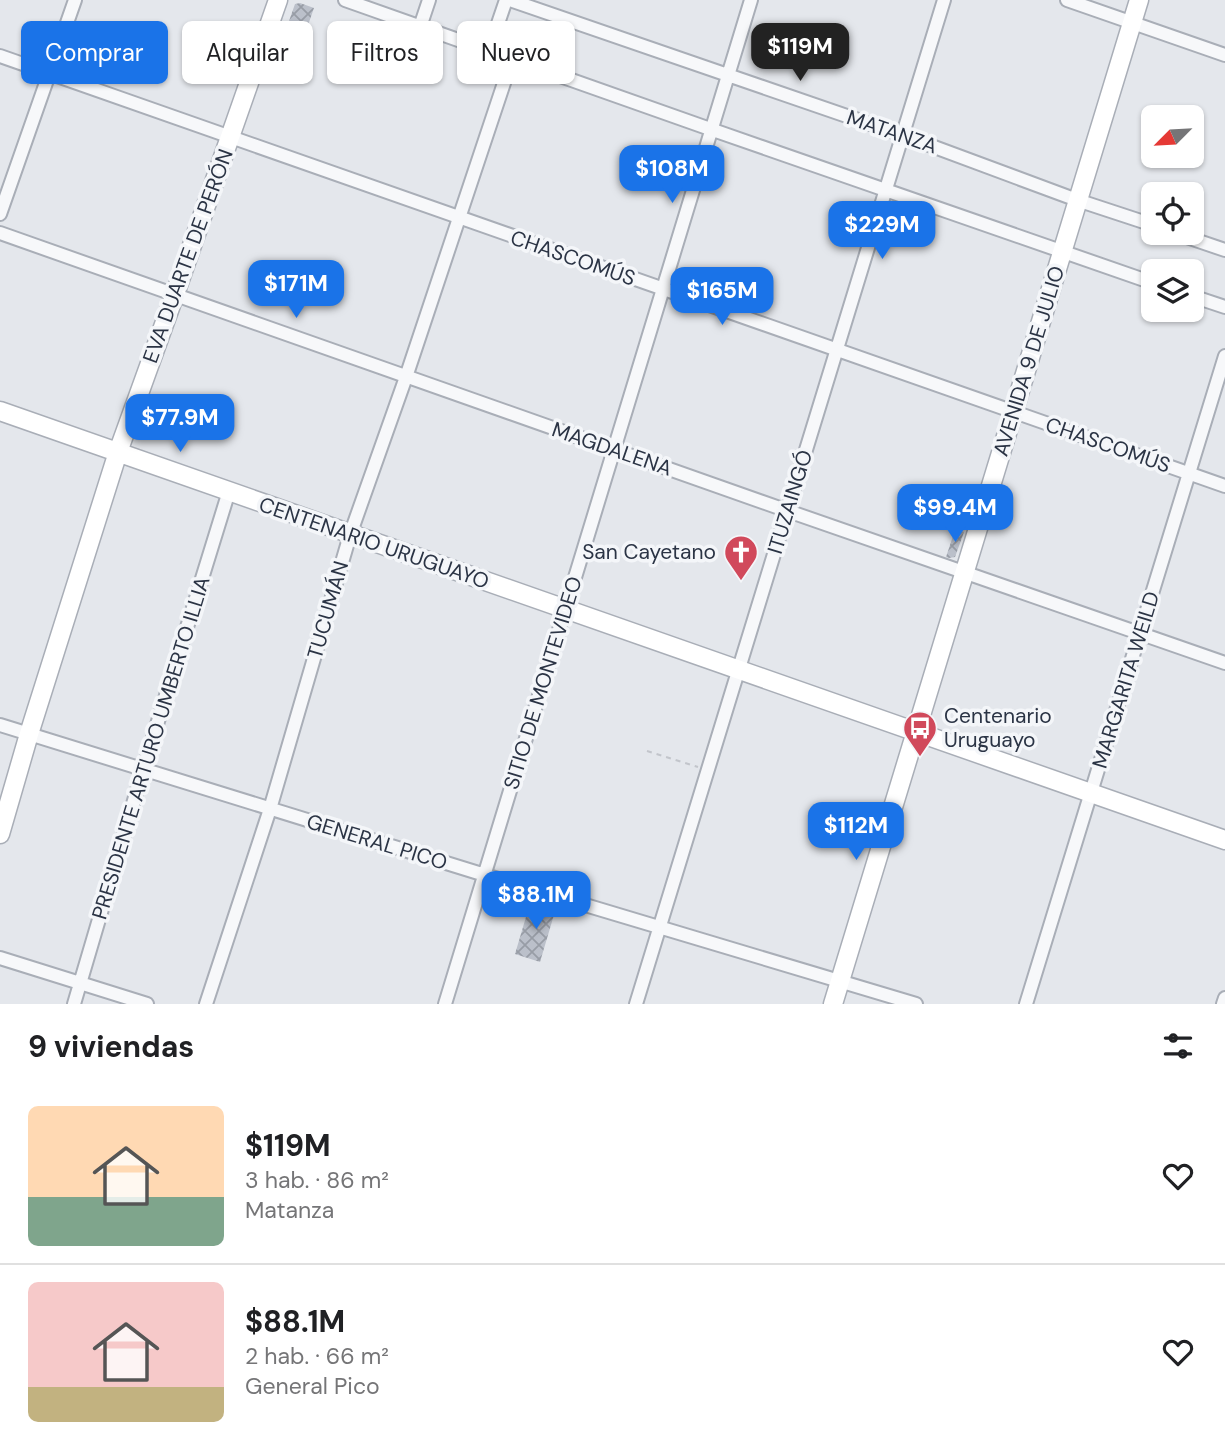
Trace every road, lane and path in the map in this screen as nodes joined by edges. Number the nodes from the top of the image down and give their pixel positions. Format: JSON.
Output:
{"nodes":[{"id":1,"x":75,"y":0,"type":"edge"},
{"id":2,"x":278,"y":0,"type":"edge"},
{"id":3,"x":429,"y":0,"type":"edge"},
{"id":4,"x":508,"y":0,"type":"edge"},
{"id":5,"x":751,"y":0,"type":"edge"},
{"id":6,"x":944,"y":0,"type":"edge"},
{"id":7,"x":1067,"y":0,"type":"edge"},
{"id":8,"x":1139,"y":0,"type":"edge"},
{"id":9,"x":353,"y":1,"type":"edge"},
{"id":10,"x":68,"y":21,"type":"edge"},
{"id":11,"x":404,"y":21,"type":"edge"},
{"id":12,"x":421,"y":21,"type":"edge"},
{"id":13,"x":500,"y":21,"type":"edge"},
{"id":14,"x":1132,"y":24,"type":"junction"},
{"id":15,"x":1225,"y":55,"type":"edge"},
{"id":16,"x":0,"y":56,"type":"edge"},
{"id":17,"x":21,"y":64,"type":"edge"},
{"id":18,"x":728,"y":76,"type":"junction"},
{"id":19,"x":575,"y":82,"type":"edge"},
{"id":20,"x":46,"y":84,"type":"edge"},
{"id":21,"x":79,"y":84,"type":"edge"},
{"id":22,"x":504,"y":84,"type":"edge"},
{"id":23,"x":713,"y":131,"type":"junction"},
{"id":24,"x":902,"y":135,"type":"junction"},
{"id":25,"x":230,"y":136,"type":"junction"},
{"id":26,"x":886,"y":191,"type":"junction"},
{"id":27,"x":1077,"y":200,"type":"junction"},
{"id":28,"x":0,"y":214,"type":"edge"},
{"id":29,"x":459,"y":218,"type":"junction"},
{"id":30,"x":1141,"y":221,"type":"edge"},
{"id":31,"x":0,"y":233,"type":"edge"},
{"id":32,"x":1204,"y":243,"type":"edge"},
{"id":33,"x":1225,"y":250,"type":"edge"},
{"id":34,"x":1062,"y":252,"type":"junction"},
{"id":35,"x":1141,"y":279,"type":"edge"},
{"id":36,"x":663,"y":289,"type":"junction"},
{"id":37,"x":175,"y":294,"type":"junction"},
{"id":38,"x":1204,"y":300,"type":"edge"},
{"id":39,"x":1225,"y":307,"type":"edge"},
{"id":40,"x":837,"y":349,"type":"junction"},
{"id":41,"x":1225,"y":356,"type":"edge"},
{"id":42,"x":406,"y":377,"type":"junction"},
{"id":43,"x":0,"y":411,"type":"edge"},
{"id":44,"x":1014,"y":412,"type":"junction"},
{"id":45,"x":613,"y":449,"type":"junction"},
{"id":46,"x":118,"y":452,"type":"junction"},
{"id":47,"x":1190,"y":474,"type":"junction"},
{"id":48,"x":1225,"y":486,"type":"edge"},
{"id":49,"x":229,"y":491,"type":"junction"},
{"id":50,"x":788,"y":511,"type":"junction"},
{"id":51,"x":350,"y":535,"type":"junction"},
{"id":52,"x":965,"y":572,"type":"junction"},
{"id":53,"x":566,"y":610,"type":"junction"},
{"id":54,"x":1140,"y":634,"type":"junction"},
{"id":55,"x":1225,"y":663,"type":"edge"},
{"id":56,"x":740,"y":670,"type":"junction"},
{"id":57,"x":0,"y":725,"type":"edge"},
{"id":58,"x":916,"y":732,"type":"junction"},
{"id":59,"x":29,"y":734,"type":"junction"},
{"id":60,"x":647,"y":751,"type":"dead end"},
{"id":61,"x":143,"y":770,"type":"junction"},
{"id":62,"x":709,"y":770,"type":"junction"},
{"id":63,"x":1091,"y":794,"type":"junction"},
{"id":64,"x":270,"y":809,"type":"junction"},
{"id":65,"x":0,"y":834,"type":"edge"},
{"id":66,"x":1225,"y":840,"type":"edge"},
{"id":67,"x":485,"y":875,"type":"junction"},
{"id":68,"x":660,"y":927,"type":"junction"},
{"id":69,"x":0,"y":958,"type":"edge"},
{"id":70,"x":841,"y":980,"type":"junction"},
{"id":71,"x":80,"y":983,"type":"junction"},
{"id":72,"x":1225,"y":998,"type":"edge"},
{"id":73,"x":74,"y":1004,"type":"edge"},
{"id":74,"x":147,"y":1004,"type":"edge"},
{"id":75,"x":206,"y":1004,"type":"edge"},
{"id":76,"x":446,"y":1004,"type":"edge"},
{"id":77,"x":636,"y":1004,"type":"edge"},
{"id":78,"x":833,"y":1004,"type":"edge"},
{"id":79,"x":916,"y":1004,"type":"edge"},
{"id":80,"x":1026,"y":1004,"type":"edge"},
{"id":81,"x":1223,"y":1004,"type":"edge"}],
"edges":[{"from":1,"to":10,"type":"street"},
{"from":2,"to":25,"type":"main road","name":"EVA DUARTE DE PERÓN"},
{"from":3,"to":12,"type":"street"},
{"from":4,"to":13,"type":"street"},
{"from":4,"to":18,"type":"street","name":"MATANZA"},
{"from":5,"to":18,"type":"street","name":"SITIO DE MONTEVIDEO"},
{"from":6,"to":24,"type":"street","name":"ITUZAINGÓ"},
{"from":7,"to":14,"type":"street"},
{"from":8,"to":14,"type":"main road","name":"AVENIDA 9 DE JULIO"},
{"from":9,"to":11,"type":"street"},
{"from":14,"to":15,"type":"street"},
{"from":14,"to":27,"type":"main road","name":"AVENIDA 9 DE JULIO"},
{"from":16,"to":17,"type":"street","name":"CHASCOMÚS"},
{"from":18,"to":23,"type":"street","name":"SITIO DE MONTEVIDEO"},
{"from":18,"to":24,"type":"street","name":"MATANZA"},
{"from":19,"to":23,"type":"street"},
{"from":20,"to":28,"type":"street"},
{"from":21,"to":25,"type":"street","name":"CHASCOMÚS"},
{"from":22,"to":29,"type":"street","name":"TUCUMÁN"},
{"from":23,"to":26,"type":"street"},
{"from":23,"to":36,"type":"street","name":"SITIO DE MONTEVIDEO"},
{"from":24,"to":26,"type":"street","name":"ITUZAINGÓ"},
{"from":24,"to":27,"type":"street","name":"MATANZA"},
{"from":25,"to":29,"type":"street","name":"CHASCOMÚS"},
{"from":25,"to":37,"type":"main road","name":"EVA DUARTE DE PERÓN"},
{"from":26,"to":34,"type":"street"},
{"from":26,"to":40,"type":"street","name":"ITUZAINGÓ"},
{"from":27,"to":30,"type":"street","name":"MATANZA"},
{"from":27,"to":34,"type":"main road","name":"AVENIDA 9 DE JULIO"},
{"from":29,"to":36,"type":"street","name":"CHASCOMÚS"},
{"from":29,"to":42,"type":"street","name":"TUCUMÁN"},
{"from":31,"to":37,"type":"street","name":"MAGDALENA"},
{"from":32,"to":33,"type":"street"},
{"from":34,"to":35,"type":"street"},
{"from":34,"to":44,"type":"main road","name":"AVENIDA 9 DE JULIO"},
{"from":36,"to":40,"type":"street","name":"CHASCOMÚS"},
{"from":36,"to":45,"type":"street","name":"SITIO DE MONTEVIDEO"},
{"from":37,"to":42,"type":"street","name":"MAGDALENA"},
{"from":37,"to":46,"type":"main road","name":"EVA DUARTE DE PERÓN"},
{"from":38,"to":39,"type":"street"},
{"from":40,"to":44,"type":"street","name":"CHASCOMÚS"},
{"from":40,"to":50,"type":"street","name":"ITUZAINGÓ"},
{"from":41,"to":47,"type":"street","name":"MARGARITA WEILD"},
{"from":42,"to":45,"type":"street","name":"MAGDALENA"},
{"from":42,"to":51,"type":"street","name":"TUCUMÁN"},
{"from":43,"to":46,"type":"main road","name":"CENTENARIO URUGUAYO"},
{"from":44,"to":47,"type":"street","name":"CHASCOMÚS"},
{"from":44,"to":52,"type":"main road","name":"AVENIDA 9 DE JULIO"},
{"from":45,"to":50,"type":"street","name":"MAGDALENA"},
{"from":45,"to":53,"type":"street","name":"SITIO DE MONTEVIDEO"},
{"from":46,"to":49,"type":"main road","name":"CENTENARIO URUGUAYO"},
{"from":46,"to":59,"type":"main road","name":"EVA DUARTE DE PERÓN"},
{"from":47,"to":48,"type":"street","name":"CHASCOMÚS"},
{"from":47,"to":54,"type":"street","name":"MARGARITA WEILD"},
{"from":49,"to":51,"type":"main road","name":"CENTENARIO URUGUAYO"},
{"from":49,"to":61,"type":"street","name":"PRESIDENTE ARTURO UMBERTO ILLIA"},
{"from":50,"to":52,"type":"street","name":"MAGDALENA"},
{"from":50,"to":56,"type":"street","name":"ITUZAINGÓ"},
{"from":51,"to":53,"type":"main road","name":"CENTENARIO URUGUAYO"},
{"from":51,"to":64,"type":"street","name":"TUCUMÁN"},
{"from":52,"to":54,"type":"street","name":"MAGDALENA"},
{"from":52,"to":58,"type":"main road","name":"AVENIDA 9 DE JULIO"},
{"from":53,"to":56,"type":"main road","name":"CENTENARIO URUGUAYO"},
{"from":53,"to":67,"type":"street","name":"SITIO DE MONTEVIDEO"},
{"from":54,"to":55,"type":"street","name":"MAGDALENA"},
{"from":54,"to":63,"type":"street","name":"MARGARITA WEILD"},
{"from":56,"to":58,"type":"main road","name":"CENTENARIO URUGUAYO"},
{"from":56,"to":62,"type":"street","name":"ITUZAINGÓ"},
{"from":57,"to":59,"type":"street","name":"GENERAL PICO"},
{"from":58,"to":63,"type":"main road","name":"CENTENARIO URUGUAYO"},
{"from":58,"to":70,"type":"main road","name":"AVENIDA 9 DE JULIO"},
{"from":59,"to":61,"type":"street","name":"GENERAL PICO"},
{"from":59,"to":65,"type":"main road","name":"EVA DUARTE DE PERÓN"},
{"from":60,"to":62,"type":"path"},
{"from":61,"to":64,"type":"street","name":"GENERAL PICO"},
{"from":61,"to":71,"type":"street","name":"PRESIDENTE ARTURO UMBERTO ILLIA"},
{"from":62,"to":68,"type":"street","name":"ITUZAINGÓ"},
{"from":63,"to":66,"type":"main road","name":"CENTENARIO URUGUAYO"},
{"from":63,"to":80,"type":"street","name":"MARGARITA WEILD"},
{"from":64,"to":67,"type":"street","name":"GENERAL PICO"},
{"from":64,"to":75,"type":"street","name":"TUCUMÁN"},
{"from":67,"to":68,"type":"street","name":"GENERAL PICO"},
{"from":67,"to":76,"type":"street","name":"SITIO DE MONTEVIDEO"},
{"from":68,"to":70,"type":"street","name":"GENERAL PICO"},
{"from":68,"to":77,"type":"street","name":"ITUZAINGÓ"},
{"from":69,"to":71,"type":"street"},
{"from":70,"to":78,"type":"main road","name":"AVENIDA 9 DE JULIO"},
{"from":70,"to":79,"type":"street","name":"GENERAL PICO"},
{"from":71,"to":73,"type":"street","name":"PRESIDENTE ARTURO UMBERTO ILLIA"},
{"from":71,"to":74,"type":"street"},
{"from":72,"to":81,"type":"street"}]}
